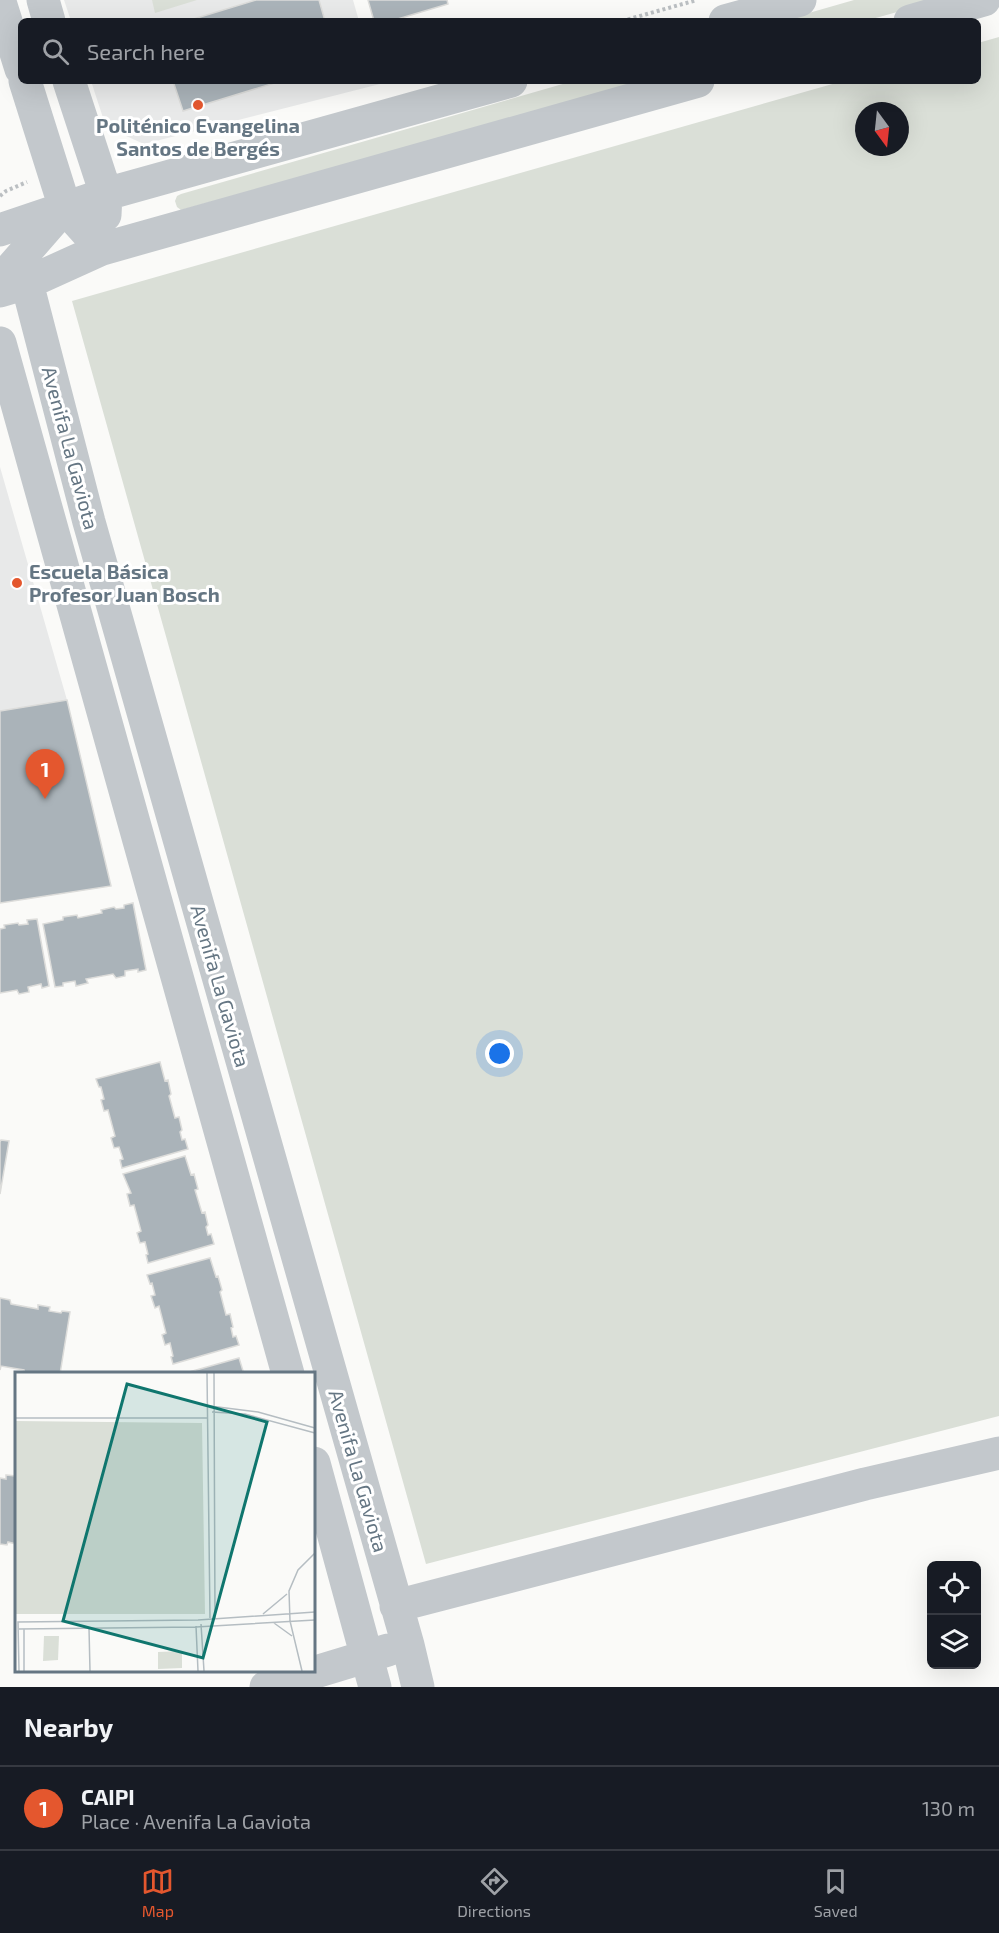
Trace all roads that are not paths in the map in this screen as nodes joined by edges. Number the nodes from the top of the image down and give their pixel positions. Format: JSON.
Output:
{"nodes":[{"id":1,"x":43,"y":0,"type":"edge"},
{"id":2,"x":800,"y":0,"type":"edge"},
{"id":3,"x":984,"y":0,"type":"edge"},
{"id":4,"x":0,"y":2,"type":"edge"},
{"id":5,"x":49,"y":18,"type":"edge"},
{"id":6,"x":735,"y":18,"type":"edge"},
{"id":7,"x":921,"y":18,"type":"edge"},
{"id":8,"x":18,"y":59,"type":"edge"},
{"id":9,"x":26,"y":84,"type":"edge"},
{"id":10,"x":70,"y":84,"type":"edge"},
{"id":11,"x":500,"y":84,"type":"edge"},
{"id":12,"x":687,"y":84,"type":"edge"},
{"id":13,"x":106,"y":194,"type":"junction"},
{"id":14,"x":64,"y":208,"type":"junction"},
{"id":15,"x":0,"y":230,"type":"edge"},
{"id":16,"x":102,"y":249,"type":"junction"},
{"id":17,"x":9,"y":285,"type":"edge"},
{"id":18,"x":0,"y":343,"type":"edge"},
{"id":19,"x":287,"y":1372,"type":"edge"},
{"id":20,"x":999,"y":1453,"type":"edge"},
{"id":21,"x":315,"y":1467,"type":"edge"},
{"id":22,"x":396,"y":1605,"type":"junction"},
{"id":23,"x":408,"y":1645,"type":"junction"},
{"id":24,"x":368,"y":1655,"type":"junction"},
{"id":25,"x":314,"y":1672,"type":"edge"},
{"id":26,"x":315,"y":1672,"type":"edge"},
{"id":27,"x":414,"y":1686,"type":"edge"},
{"id":28,"x":266,"y":1687,"type":"edge"},
{"id":29,"x":375,"y":1687,"type":"edge"}],
"edges":[{"from":1,"to":5,"type":"street"},
{"from":2,"to":6,"type":"street"},
{"from":3,"to":7,"type":"street"},
{"from":4,"to":8,"type":"street"},
{"from":9,"to":14,"type":"street"},
{"from":10,"to":13,"type":"street"},
{"from":11,"to":13,"type":"street"},
{"from":12,"to":16,"type":"street"},
{"from":13,"to":14,"type":"street"},
{"from":13,"to":16,"type":"street"},
{"from":14,"to":15,"type":"street"},
{"from":14,"to":16,"type":"street"},
{"from":14,"to":17,"type":"street"},
{"from":16,"to":17,"type":"street"},
{"from":17,"to":22,"type":"street","name":"Avenifa La Gaviota"},
{"from":18,"to":19,"type":"street","name":"Avenifa La Gaviota"},
{"from":20,"to":22,"type":"street"},
{"from":21,"to":24,"type":"street","name":"Avenifa La Gaviota"},
{"from":22,"to":23,"type":"street","name":"Avenifa La Gaviota"},
{"from":23,"to":24,"type":"street"},
{"from":23,"to":27,"type":"street","name":"Avenifa La Gaviota"},
{"from":24,"to":26,"type":"street"},
{"from":24,"to":29,"type":"street","name":"Avenifa La Gaviota"},
{"from":25,"to":28,"type":"street"}]}
